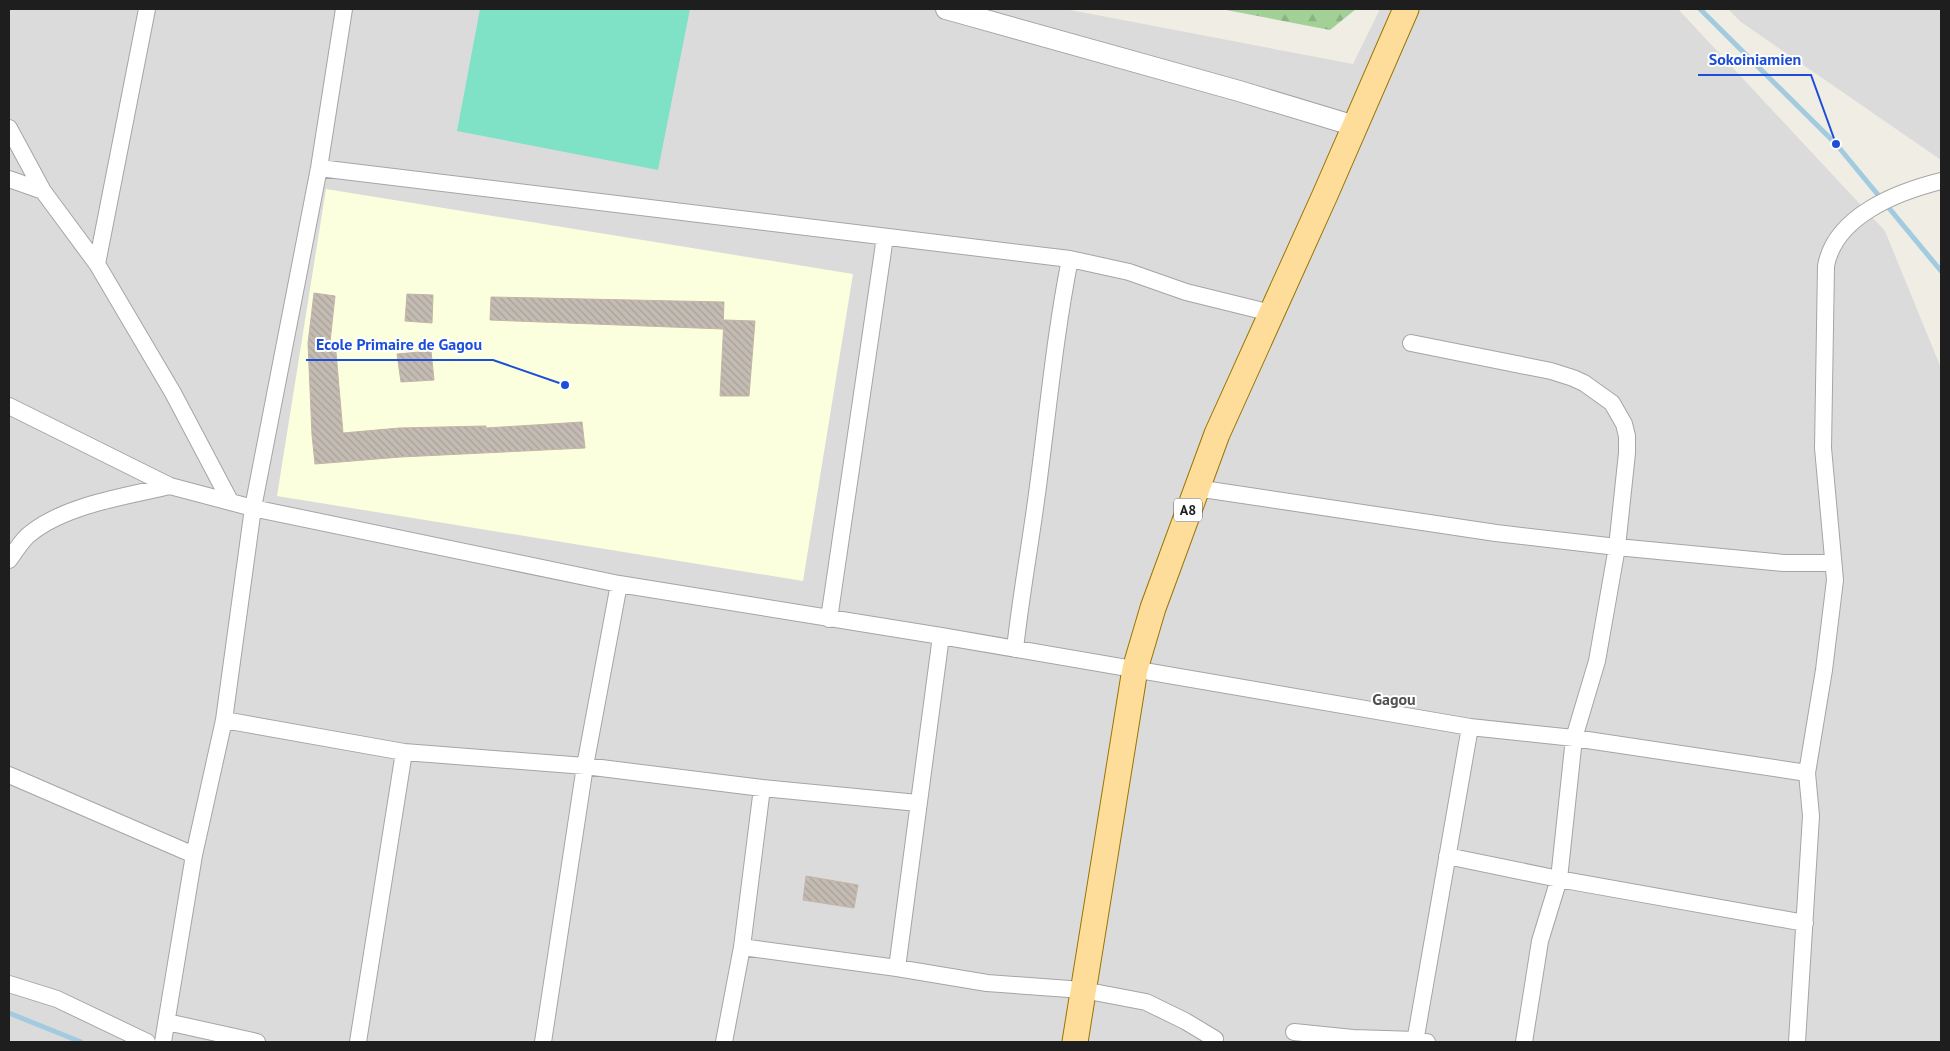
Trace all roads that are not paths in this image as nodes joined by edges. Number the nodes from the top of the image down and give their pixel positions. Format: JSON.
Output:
{"nodes":[{"id":1,"x":147,"y":9,"type":"edge"},
{"id":2,"x":344,"y":9,"type":"edge"},
{"id":3,"x":946,"y":9,"type":"edge"},
{"id":4,"x":1406,"y":9,"type":"edge"},
{"id":5,"x":1355,"y":126,"type":"junction"},
{"id":6,"x":9,"y":128,"type":"edge"},
{"id":7,"x":319,"y":168,"type":"junction"},
{"id":8,"x":9,"y":179,"type":"edge"},
{"id":9,"x":1941,"y":181,"type":"edge"},
{"id":10,"x":43,"y":191,"type":"junction"},
{"id":11,"x":885,"y":237,"type":"junction"},
{"id":12,"x":1070,"y":259,"type":"junction"},
{"id":13,"x":96,"y":264,"type":"junction"},
{"id":14,"x":1271,"y":313,"type":"junction"},
{"id":15,"x":1411,"y":343,"type":"dead end"},
{"id":16,"x":9,"y":406,"type":"edge"},
{"id":17,"x":170,"y":486,"type":"junction"},
{"id":18,"x":1196,"y":488,"type":"junction"},
{"id":19,"x":230,"y":501,"type":"junction"},
{"id":20,"x":253,"y":508,"type":"junction"},
{"id":21,"x":1617,"y":547,"type":"junction"},
{"id":22,"x":9,"y":560,"type":"edge"},
{"id":23,"x":1832,"y":563,"type":"junction"},
{"id":24,"x":619,"y":584,"type":"junction"},
{"id":25,"x":829,"y":619,"type":"junction"},
{"id":26,"x":941,"y":636,"type":"junction"},
{"id":27,"x":1015,"y":649,"type":"junction"},
{"id":28,"x":1135,"y":669,"type":"junction"},
{"id":29,"x":224,"y":720,"type":"junction"},
{"id":30,"x":1470,"y":727,"type":"junction"},
{"id":31,"x":1574,"y":738,"type":"junction"},
{"id":32,"x":404,"y":752,"type":"junction"},
{"id":33,"x":585,"y":766,"type":"junction"},
{"id":34,"x":1807,"y":773,"type":"junction"},
{"id":35,"x":9,"y":775,"type":"edge"},
{"id":36,"x":762,"y":788,"type":"junction"},
{"id":37,"x":918,"y":803,"type":"junction"},
{"id":38,"x":194,"y":855,"type":"junction"},
{"id":39,"x":1447,"y":856,"type":"junction"},
{"id":40,"x":1559,"y":879,"type":"junction"},
{"id":41,"x":1806,"y":923,"type":"junction"},
{"id":42,"x":742,"y":947,"type":"junction"},
{"id":43,"x":897,"y":968,"type":"junction"},
{"id":44,"x":9,"y":984,"type":"edge"},
{"id":45,"x":1083,"y":990,"type":"junction"},
{"id":46,"x":166,"y":1022,"type":"junction"},
{"id":47,"x":1294,"y":1032,"type":"dead end"},
{"id":48,"x":1214,"y":1039,"type":"dead end"},
{"id":49,"x":1420,"y":1041,"type":"edge"},
{"id":50,"x":147,"y":1042,"type":"edge"},
{"id":51,"x":162,"y":1042,"type":"edge"},
{"id":52,"x":257,"y":1042,"type":"edge"},
{"id":53,"x":358,"y":1042,"type":"edge"},
{"id":54,"x":543,"y":1042,"type":"edge"},
{"id":55,"x":724,"y":1042,"type":"edge"},
{"id":56,"x":1075,"y":1042,"type":"edge"},
{"id":57,"x":1524,"y":1042,"type":"edge"},
{"id":58,"x":1797,"y":1042,"type":"edge"}],
"edges":[{"from":1,"to":13,"type":"street"},
{"from":2,"to":7,"type":"street"},
{"from":3,"to":5,"type":"street"},
{"from":4,"to":5,"type":"main road","number":"A8"},
{"from":5,"to":14,"type":"main road","number":"A8"},
{"from":6,"to":10,"type":"street"},
{"from":7,"to":11,"type":"street"},
{"from":7,"to":20,"type":"street"},
{"from":8,"to":10,"type":"street"},
{"from":9,"to":23,"type":"street"},
{"from":10,"to":13,"type":"street"},
{"from":11,"to":12,"type":"street"},
{"from":11,"to":25,"type":"street"},
{"from":12,"to":14,"type":"street"},
{"from":12,"to":27,"type":"street"},
{"from":13,"to":19,"type":"street"},
{"from":14,"to":18,"type":"main road","number":"A8"},
{"from":15,"to":21,"type":"street"},
{"from":16,"to":17,"type":"street"},
{"from":17,"to":19,"type":"street"},
{"from":17,"to":22,"type":"street"},
{"from":18,"to":21,"type":"street"},
{"from":18,"to":28,"type":"main road","number":"A8"},
{"from":19,"to":20,"type":"street"},
{"from":20,"to":24,"type":"street"},
{"from":20,"to":29,"type":"street"},
{"from":21,"to":23,"type":"street"},
{"from":21,"to":31,"type":"street"},
{"from":23,"to":34,"type":"street"},
{"from":24,"to":25,"type":"street"},
{"from":24,"to":33,"type":"street"},
{"from":25,"to":26,"type":"street"},
{"from":26,"to":27,"type":"street"},
{"from":26,"to":37,"type":"street"},
{"from":27,"to":28,"type":"street"},
{"from":28,"to":30,"type":"street"},
{"from":28,"to":45,"type":"main road","number":"A8"},
{"from":29,"to":32,"type":"street"},
{"from":29,"to":38,"type":"street"},
{"from":30,"to":31,"type":"street"},
{"from":30,"to":39,"type":"street"},
{"from":31,"to":34,"type":"street"},
{"from":31,"to":40,"type":"street"},
{"from":32,"to":33,"type":"street"},
{"from":32,"to":53,"type":"street"},
{"from":33,"to":36,"type":"street"},
{"from":33,"to":54,"type":"street"},
{"from":34,"to":41,"type":"street"},
{"from":35,"to":38,"type":"street"},
{"from":36,"to":37,"type":"street"},
{"from":36,"to":42,"type":"street"},
{"from":37,"to":43,"type":"street"},
{"from":38,"to":46,"type":"street"},
{"from":39,"to":40,"type":"street"},
{"from":39,"to":49,"type":"street"},
{"from":40,"to":41,"type":"street"},
{"from":40,"to":57,"type":"street"},
{"from":41,"to":58,"type":"street"},
{"from":42,"to":43,"type":"street"},
{"from":42,"to":55,"type":"street"},
{"from":43,"to":45,"type":"street"},
{"from":44,"to":50,"type":"street"},
{"from":45,"to":48,"type":"street"},
{"from":45,"to":56,"type":"main road","number":"A8"},
{"from":46,"to":51,"type":"street"},
{"from":46,"to":52,"type":"street"},
{"from":47,"to":49,"type":"street"}]}
